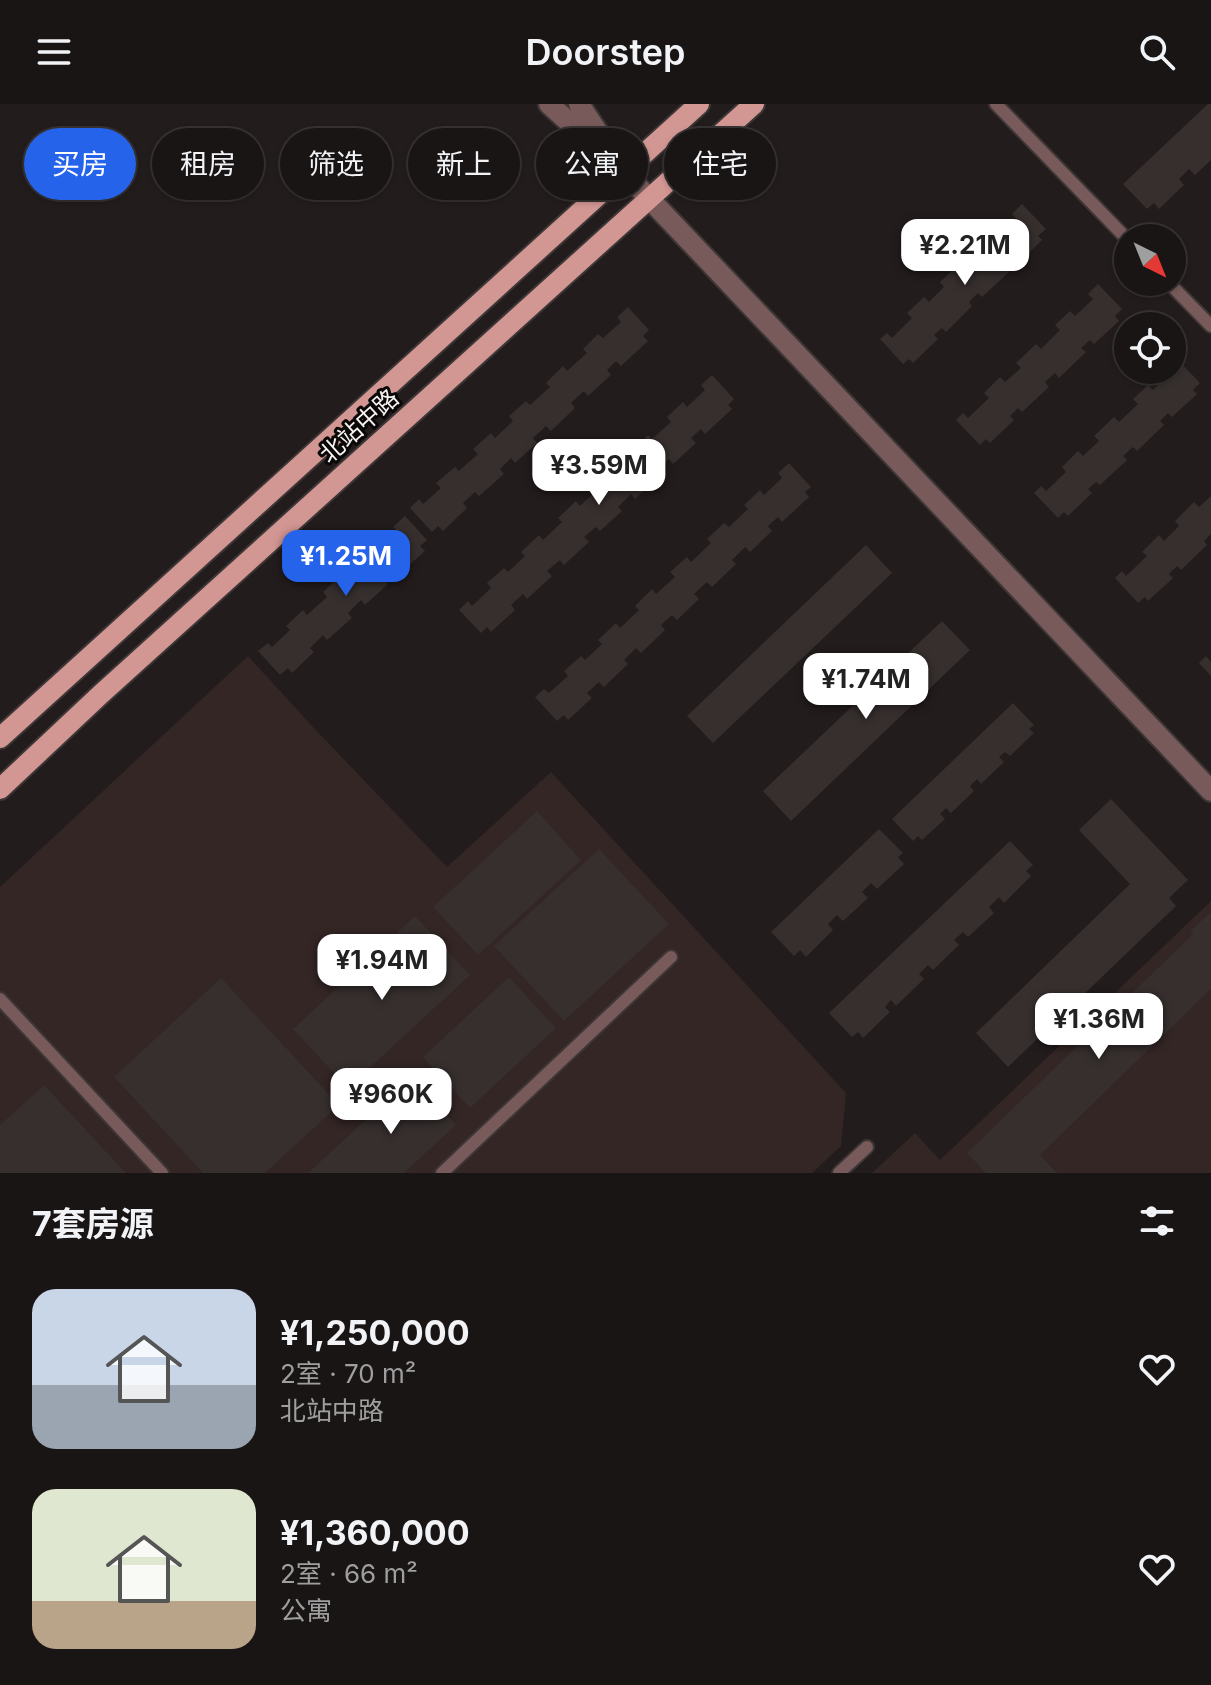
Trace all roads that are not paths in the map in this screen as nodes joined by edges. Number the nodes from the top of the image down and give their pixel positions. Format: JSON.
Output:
{"nodes":[{"id":1,"x":549,"y":104,"type":"edge"},
{"id":2,"x":579,"y":104,"type":"edge"},
{"id":3,"x":699,"y":104,"type":"edge"},
{"id":4,"x":754,"y":104,"type":"edge"},
{"id":5,"x":996,"y":104,"type":"edge"},
{"id":6,"x":575,"y":128,"type":"edge"},
{"id":7,"x":595,"y":128,"type":"edge"},
{"id":8,"x":648,"y":150,"type":"edge"},
{"id":9,"x":649,"y":198,"type":"junction"},
{"id":10,"x":593,"y":200,"type":"edge"},
{"id":11,"x":1114,"y":226,"type":"edge"},
{"id":12,"x":1182,"y":296,"type":"edge"},
{"id":13,"x":1211,"y":326,"type":"edge"},
{"id":14,"x":0,"y":738,"type":"edge"},
{"id":15,"x":0,"y":789,"type":"edge"},
{"id":16,"x":1211,"y":791,"type":"edge"},
{"id":17,"x":671,"y":957,"type":"dead end"},
{"id":18,"x":0,"y":999,"type":"edge"},
{"id":19,"x":867,"y":1147,"type":"dead end"},
{"id":20,"x":162,"y":1173,"type":"edge"},
{"id":21,"x":442,"y":1173,"type":"edge"},
{"id":22,"x":839,"y":1173,"type":"edge"}],
"edges":[{"from":1,"to":6,"type":"street"},
{"from":2,"to":7,"type":"street"},
{"from":3,"to":8,"type":"main road","name":"北站中路"},
{"from":4,"to":9,"type":"main road","name":"北站中路"},
{"from":5,"to":11,"type":"lane"},
{"from":9,"to":15,"type":"main road","name":"北站中路"},
{"from":9,"to":16,"type":"street"},
{"from":10,"to":14,"type":"main road","name":"北站中路"},
{"from":12,"to":13,"type":"lane"},
{"from":17,"to":21,"type":"lane"},
{"from":18,"to":20,"type":"lane"},
{"from":19,"to":22,"type":"lane"}]}
